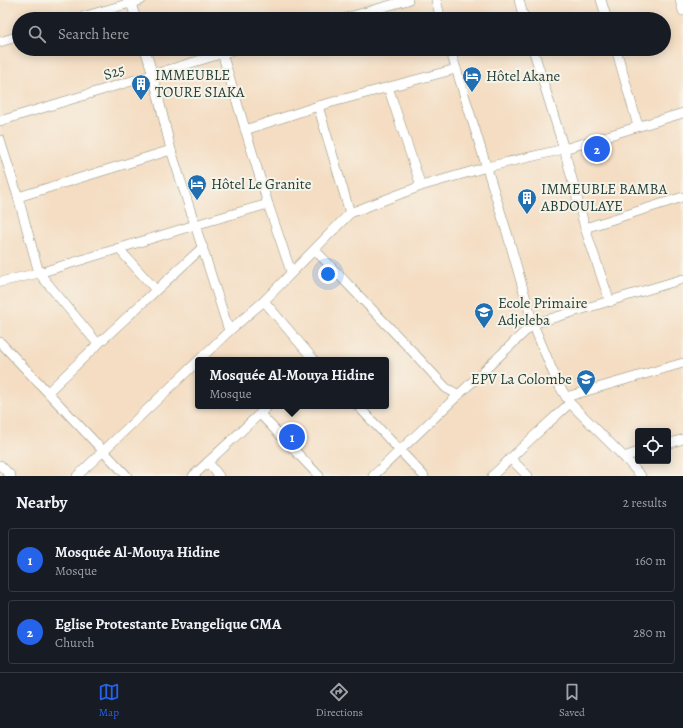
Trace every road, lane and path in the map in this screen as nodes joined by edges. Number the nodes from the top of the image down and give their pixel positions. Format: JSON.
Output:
{"nodes":[{"id":1,"x":141,"y":0,"type":"edge"},
{"id":2,"x":408,"y":0,"type":"edge"},
{"id":3,"x":436,"y":0,"type":"edge"},
{"id":4,"x":519,"y":0,"type":"edge"},
{"id":5,"x":601,"y":0,"type":"edge"},
{"id":6,"x":680,"y":0,"type":"edge"},
{"id":7,"x":131,"y":1,"type":"edge"},
{"id":8,"x":97,"y":12,"type":"edge"},
{"id":9,"x":134,"y":12,"type":"edge"},
{"id":10,"x":366,"y":12,"type":"edge"},
{"id":11,"x":439,"y":12,"type":"edge"},
{"id":12,"x":522,"y":12,"type":"edge"},
{"id":13,"x":605,"y":12,"type":"edge"},
{"id":14,"x":683,"y":12,"type":"edge"},
{"id":15,"x":12,"y":38,"type":"edge"},
{"id":16,"x":0,"y":42,"type":"edge"},
{"id":17,"x":147,"y":56,"type":"edge"},
{"id":18,"x":213,"y":56,"type":"edge"},
{"id":19,"x":223,"y":56,"type":"edge"},
{"id":20,"x":452,"y":56,"type":"edge"},
{"id":21,"x":535,"y":56,"type":"edge"},
{"id":22,"x":618,"y":56,"type":"edge"},
{"id":23,"x":456,"y":69,"type":"junction"},
{"id":24,"x":153,"y":75,"type":"junction"},
{"id":25,"x":388,"y":87,"type":"junction"},
{"id":26,"x":318,"y":106,"type":"junction"},
{"id":27,"x":683,"y":113,"type":"edge"},
{"id":28,"x":0,"y":122,"type":"edge"},
{"id":29,"x":638,"y":126,"type":"junction"},
{"id":30,"x":245,"y":130,"type":"junction"},
{"id":31,"x":0,"y":140,"type":"edge"},
{"id":32,"x":564,"y":149,"type":"junction"},
{"id":33,"x":171,"y":150,"type":"junction"},
{"id":34,"x":487,"y":167,"type":"junction"},
{"id":35,"x":421,"y":186,"type":"junction"},
{"id":36,"x":18,"y":196,"type":"junction"},
{"id":37,"x":683,"y":197,"type":"edge"},
{"id":38,"x":268,"y":204,"type":"junction"},
{"id":39,"x":350,"y":213,"type":"junction"},
{"id":40,"x":195,"y":225,"type":"junction"},
{"id":41,"x":585,"y":228,"type":"junction"},
{"id":42,"x":203,"y":247,"type":"junction"},
{"id":43,"x":118,"y":248,"type":"junction"},
{"id":44,"x":315,"y":250,"type":"junction"},
{"id":45,"x":291,"y":272,"type":"junction"},
{"id":46,"x":38,"y":273,"type":"junction"},
{"id":47,"x":683,"y":280,"type":"edge"},
{"id":48,"x":0,"y":282,"type":"edge"},
{"id":49,"x":156,"y":290,"type":"junction"},
{"id":50,"x":264,"y":301,"type":"junction"},
{"id":51,"x":610,"y":302,"type":"junction"},
{"id":52,"x":533,"y":324,"type":"junction"},
{"id":53,"x":229,"y":332,"type":"junction"},
{"id":54,"x":98,"y":344,"type":"junction"},
{"id":55,"x":2,"y":348,"type":"edge"},
{"id":56,"x":201,"y":357,"type":"edge"},
{"id":57,"x":311,"y":357,"type":"edge"},
{"id":58,"x":195,"y":363,"type":"edge"},
{"id":59,"x":683,"y":363,"type":"edge"},
{"id":60,"x":48,"y":392,"type":"junction"},
{"id":61,"x":460,"y":395,"type":"junction"},
{"id":62,"x":568,"y":400,"type":"junction"},
{"id":63,"x":265,"y":409,"type":"edge"},
{"id":64,"x":361,"y":409,"type":"edge"},
{"id":65,"x":260,"y":414,"type":"junction"},
{"id":66,"x":683,"y":439,"type":"edge"},
{"id":67,"x":671,"y":443,"type":"edge"},
{"id":68,"x":104,"y":451,"type":"junction"},
{"id":69,"x":400,"y":451,"type":"junction"},
{"id":70,"x":635,"y":453,"type":"edge"},
{"id":71,"x":624,"y":456,"type":"junction"},
{"id":72,"x":510,"y":458,"type":"junction"},
{"id":73,"x":208,"y":462,"type":"junction"},
{"id":74,"x":0,"y":465,"type":"edge"},
{"id":75,"x":11,"y":476,"type":"edge"},
{"id":76,"x":77,"y":476,"type":"edge"},
{"id":77,"x":128,"y":476,"type":"edge"},
{"id":78,"x":193,"y":476,"type":"edge"},
{"id":79,"x":219,"y":476,"type":"edge"},
{"id":80,"x":319,"y":476,"type":"edge"},
{"id":81,"x":373,"y":476,"type":"edge"},
{"id":82,"x":424,"y":476,"type":"edge"},
{"id":83,"x":492,"y":476,"type":"edge"},
{"id":84,"x":528,"y":476,"type":"edge"},
{"id":85,"x":641,"y":476,"type":"edge"}],
"edges":[{"from":1,"to":7,"type":"street"},
{"from":2,"to":10,"type":"street"},
{"from":3,"to":11,"type":"street"},
{"from":4,"to":12,"type":"street"},
{"from":5,"to":13,"type":"street"},
{"from":6,"to":14,"type":"street"},
{"from":7,"to":8,"type":"street"},
{"from":7,"to":9,"type":"street"},
{"from":15,"to":16,"type":"street"},
{"from":17,"to":24,"type":"street"},
{"from":18,"to":24,"type":"street","name":"S25"},
{"from":19,"to":30,"type":"street"},
{"from":20,"to":23,"type":"street"},
{"from":21,"to":32,"type":"street"},
{"from":22,"to":29,"type":"street"},
{"from":23,"to":25,"type":"street"},
{"from":23,"to":34,"type":"street"},
{"from":24,"to":28,"type":"street","name":"S25"},
{"from":24,"to":33,"type":"street"},
{"from":25,"to":26,"type":"street"},
{"from":25,"to":35,"type":"street"},
{"from":26,"to":30,"type":"street"},
{"from":26,"to":39,"type":"street"},
{"from":27,"to":29,"type":"street"},
{"from":29,"to":32,"type":"street"},
{"from":30,"to":38,"type":"street"},
{"from":31,"to":36,"type":"street"},
{"from":32,"to":34,"type":"street"},
{"from":32,"to":41,"type":"street"},
{"from":33,"to":36,"type":"street"},
{"from":33,"to":40,"type":"street"},
{"from":34,"to":35,"type":"street"},
{"from":34,"to":52,"type":"street"},
{"from":35,"to":39,"type":"street"},
{"from":36,"to":46,"type":"street"},
{"from":37,"to":41,"type":"street"},
{"from":38,"to":40,"type":"street"},
{"from":38,"to":45,"type":"street"},
{"from":39,"to":44,"type":"street"},
{"from":40,"to":42,"type":"street"},
{"from":40,"to":43,"type":"street"},
{"from":41,"to":51,"type":"street"},
{"from":42,"to":49,"type":"street"},
{"from":42,"to":53,"type":"street"},
{"from":43,"to":46,"type":"street"},
{"from":43,"to":49,"type":"street"},
{"from":44,"to":45,"type":"street"},
{"from":44,"to":61,"type":"street"},
{"from":45,"to":50,"type":"street"},
{"from":46,"to":48,"type":"street"},
{"from":46,"to":54,"type":"street"},
{"from":47,"to":51,"type":"street"},
{"from":49,"to":54,"type":"street"},
{"from":50,"to":53,"type":"street"},
{"from":50,"to":57,"type":"street"},
{"from":51,"to":52,"type":"street"},
{"from":52,"to":61,"type":"street"},
{"from":52,"to":62,"type":"street"},
{"from":53,"to":56,"type":"street"},
{"from":54,"to":60,"type":"street"},
{"from":55,"to":60,"type":"street"},
{"from":58,"to":68,"type":"street"},
{"from":59,"to":62,"type":"street"},
{"from":60,"to":68,"type":"street"},
{"from":61,"to":69,"type":"street"},
{"from":62,"to":71,"type":"street"},
{"from":62,"to":72,"type":"street"},
{"from":63,"to":65,"type":"street"},
{"from":64,"to":69,"type":"street"},
{"from":65,"to":73,"type":"street"},
{"from":65,"to":80,"type":"street"},
{"from":66,"to":67,"type":"street"},
{"from":68,"to":76,"type":"street"},
{"from":68,"to":77,"type":"street"},
{"from":69,"to":81,"type":"street"},
{"from":69,"to":82,"type":"street"},
{"from":70,"to":71,"type":"street"},
{"from":71,"to":85,"type":"street"},
{"from":72,"to":83,"type":"street"},
{"from":72,"to":84,"type":"street"},
{"from":73,"to":78,"type":"street"},
{"from":73,"to":79,"type":"street"},
{"from":74,"to":75,"type":"street"}]}
